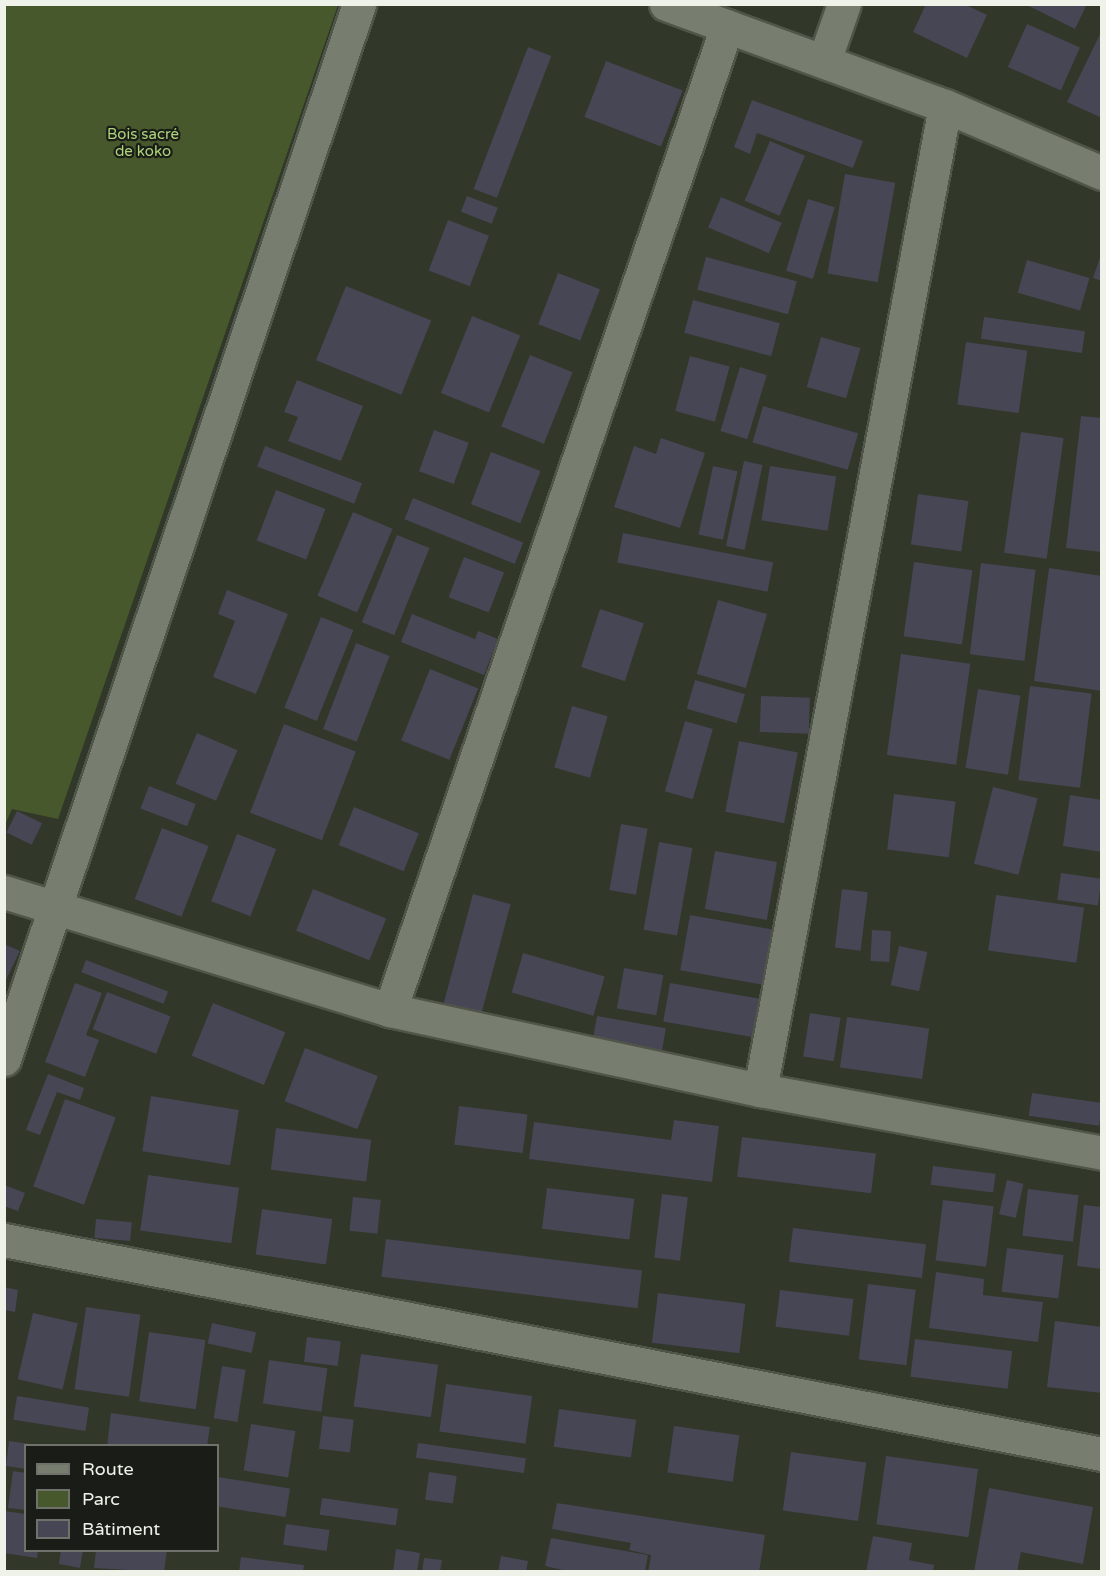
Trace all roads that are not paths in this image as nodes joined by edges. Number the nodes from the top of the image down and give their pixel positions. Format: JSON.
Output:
{"nodes":[{"id":1,"x":359,"y":4,"type":"edge"},
{"id":2,"x":666,"y":4,"type":"edge"},
{"id":3,"x":844,"y":4,"type":"edge"},
{"id":4,"x":726,"y":26,"type":"junction"},
{"id":5,"x":824,"y":61,"type":"junction"},
{"id":6,"x":945,"y":106,"type":"junction"},
{"id":7,"x":1101,"y":173,"type":"edge"},
{"id":8,"x":4,"y":892,"type":"edge"},
{"id":9,"x":54,"y":910,"type":"junction"},
{"id":10,"x":390,"y":1010,"type":"junction"},
{"id":11,"x":4,"y":1059,"type":"edge"},
{"id":12,"x":760,"y":1090,"type":"junction"},
{"id":13,"x":1101,"y":1153,"type":"edge"},
{"id":14,"x":4,"y":1240,"type":"edge"},
{"id":15,"x":1101,"y":1454,"type":"edge"}],
"edges":[{"from":1,"to":9,"type":"street"},
{"from":2,"to":4,"type":"street"},
{"from":3,"to":5,"type":"street"},
{"from":4,"to":5,"type":"street"},
{"from":4,"to":10,"type":"street"},
{"from":5,"to":6,"type":"street"},
{"from":6,"to":7,"type":"street"},
{"from":6,"to":12,"type":"street"},
{"from":8,"to":9,"type":"street"},
{"from":9,"to":10,"type":"street"},
{"from":9,"to":11,"type":"street"},
{"from":10,"to":12,"type":"street"},
{"from":12,"to":13,"type":"street"},
{"from":14,"to":15,"type":"street"}]}
